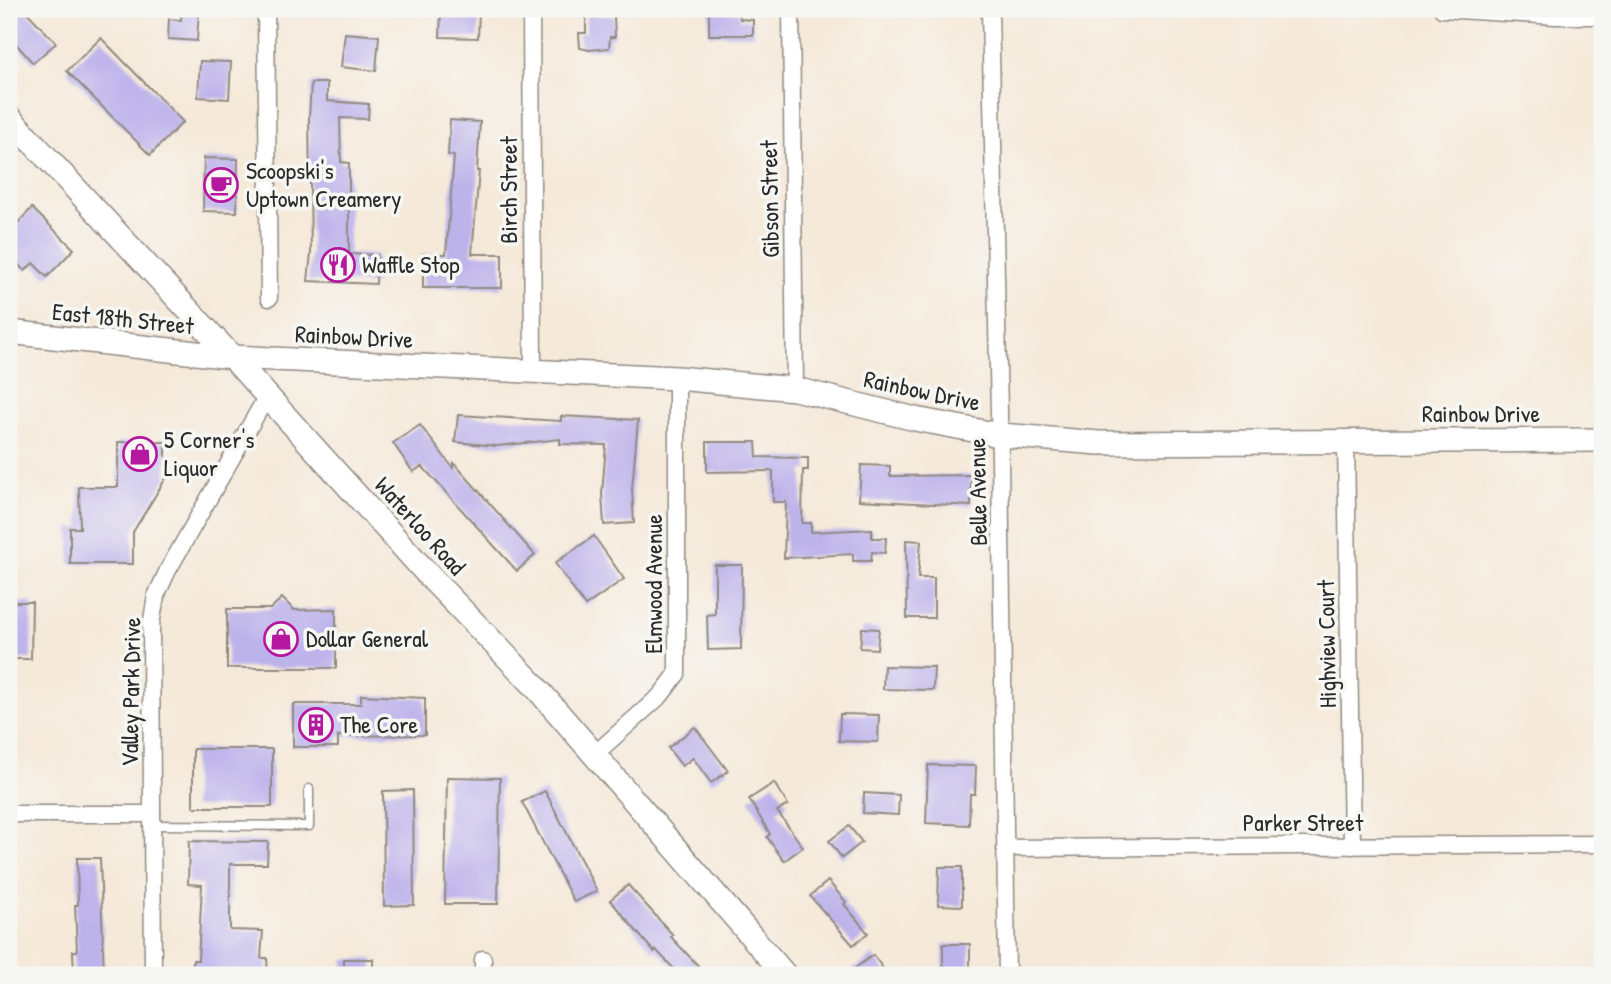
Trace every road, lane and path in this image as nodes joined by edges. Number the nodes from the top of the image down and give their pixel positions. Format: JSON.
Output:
{"nodes":[{"id":1,"x":266,"y":9,"type":"edge"},
{"id":2,"x":531,"y":9,"type":"edge"},
{"id":3,"x":791,"y":9,"type":"edge"},
{"id":4,"x":990,"y":9,"type":"edge"},
{"id":5,"x":1442,"y":9,"type":"edge"},
{"id":6,"x":1470,"y":10,"type":"edge"},
{"id":7,"x":1602,"y":16,"type":"edge"},
{"id":8,"x":9,"y":117,"type":"edge"},
{"id":9,"x":269,"y":298,"type":"dead end"},
{"id":10,"x":9,"y":332,"type":"edge"},
{"id":11,"x":232,"y":357,"type":"junction"},
{"id":12,"x":533,"y":371,"type":"junction"},
{"id":13,"x":677,"y":378,"type":"junction"},
{"id":14,"x":795,"y":389,"type":"junction"},
{"id":15,"x":267,"y":396,"type":"junction"},
{"id":16,"x":1000,"y":435,"type":"junction"},
{"id":17,"x":1602,"y":440,"type":"edge"},
{"id":18,"x":1346,"y":441,"type":"junction"},
{"id":19,"x":595,"y":754,"type":"junction"},
{"id":20,"x":309,"y":789,"type":"dead end"},
{"id":21,"x":9,"y":814,"type":"edge"},
{"id":22,"x":152,"y":820,"type":"junction"},
{"id":23,"x":1602,"y":844,"type":"edge"},
{"id":24,"x":1352,"y":846,"type":"junction"},
{"id":25,"x":1005,"y":848,"type":"junction"},
{"id":26,"x":153,"y":975,"type":"edge"},
{"id":27,"x":785,"y":975,"type":"edge"},
{"id":28,"x":1007,"y":975,"type":"edge"}],
"edges":[{"from":1,"to":9,"type":"street"},
{"from":2,"to":12,"type":"street","name":"Birch Street"},
{"from":3,"to":14,"type":"street","name":"Gibson Street"},
{"from":4,"to":16,"type":"street","name":"Belle Avenue"},
{"from":5,"to":6,"type":"street"},
{"from":6,"to":7,"type":"street"},
{"from":8,"to":11,"type":"main road","name":"Waterloo Road"},
{"from":10,"to":11,"type":"main road","name":"East 18th Street"},
{"from":11,"to":12,"type":"main road","name":"Rainbow Drive"},
{"from":11,"to":15,"type":"main road","name":"Waterloo Road"},
{"from":12,"to":13,"type":"main road","name":"Rainbow Drive"},
{"from":13,"to":14,"type":"main road","name":"Rainbow Drive"},
{"from":13,"to":19,"type":"street","name":"Elmwood Avenue"},
{"from":14,"to":16,"type":"main road","name":"Rainbow Drive"},
{"from":15,"to":19,"type":"main road","name":"Waterloo Road"},
{"from":15,"to":22,"type":"street","name":"Valley Park Drive"},
{"from":16,"to":18,"type":"main road","name":"Rainbow Drive"},
{"from":16,"to":25,"type":"street","name":"Belle Avenue"},
{"from":17,"to":18,"type":"main road","name":"Rainbow Drive"},
{"from":18,"to":24,"type":"street","name":"Highview Court"},
{"from":19,"to":27,"type":"main road","name":"Waterloo Road"},
{"from":20,"to":22,"type":"lane"},
{"from":21,"to":22,"type":"street"},
{"from":22,"to":26,"type":"street","name":"Valley Park Drive"},
{"from":23,"to":24,"type":"street","name":"Parker Street"},
{"from":24,"to":25,"type":"street","name":"Parker Street"},
{"from":25,"to":28,"type":"street","name":"Belle Avenue"}]}
